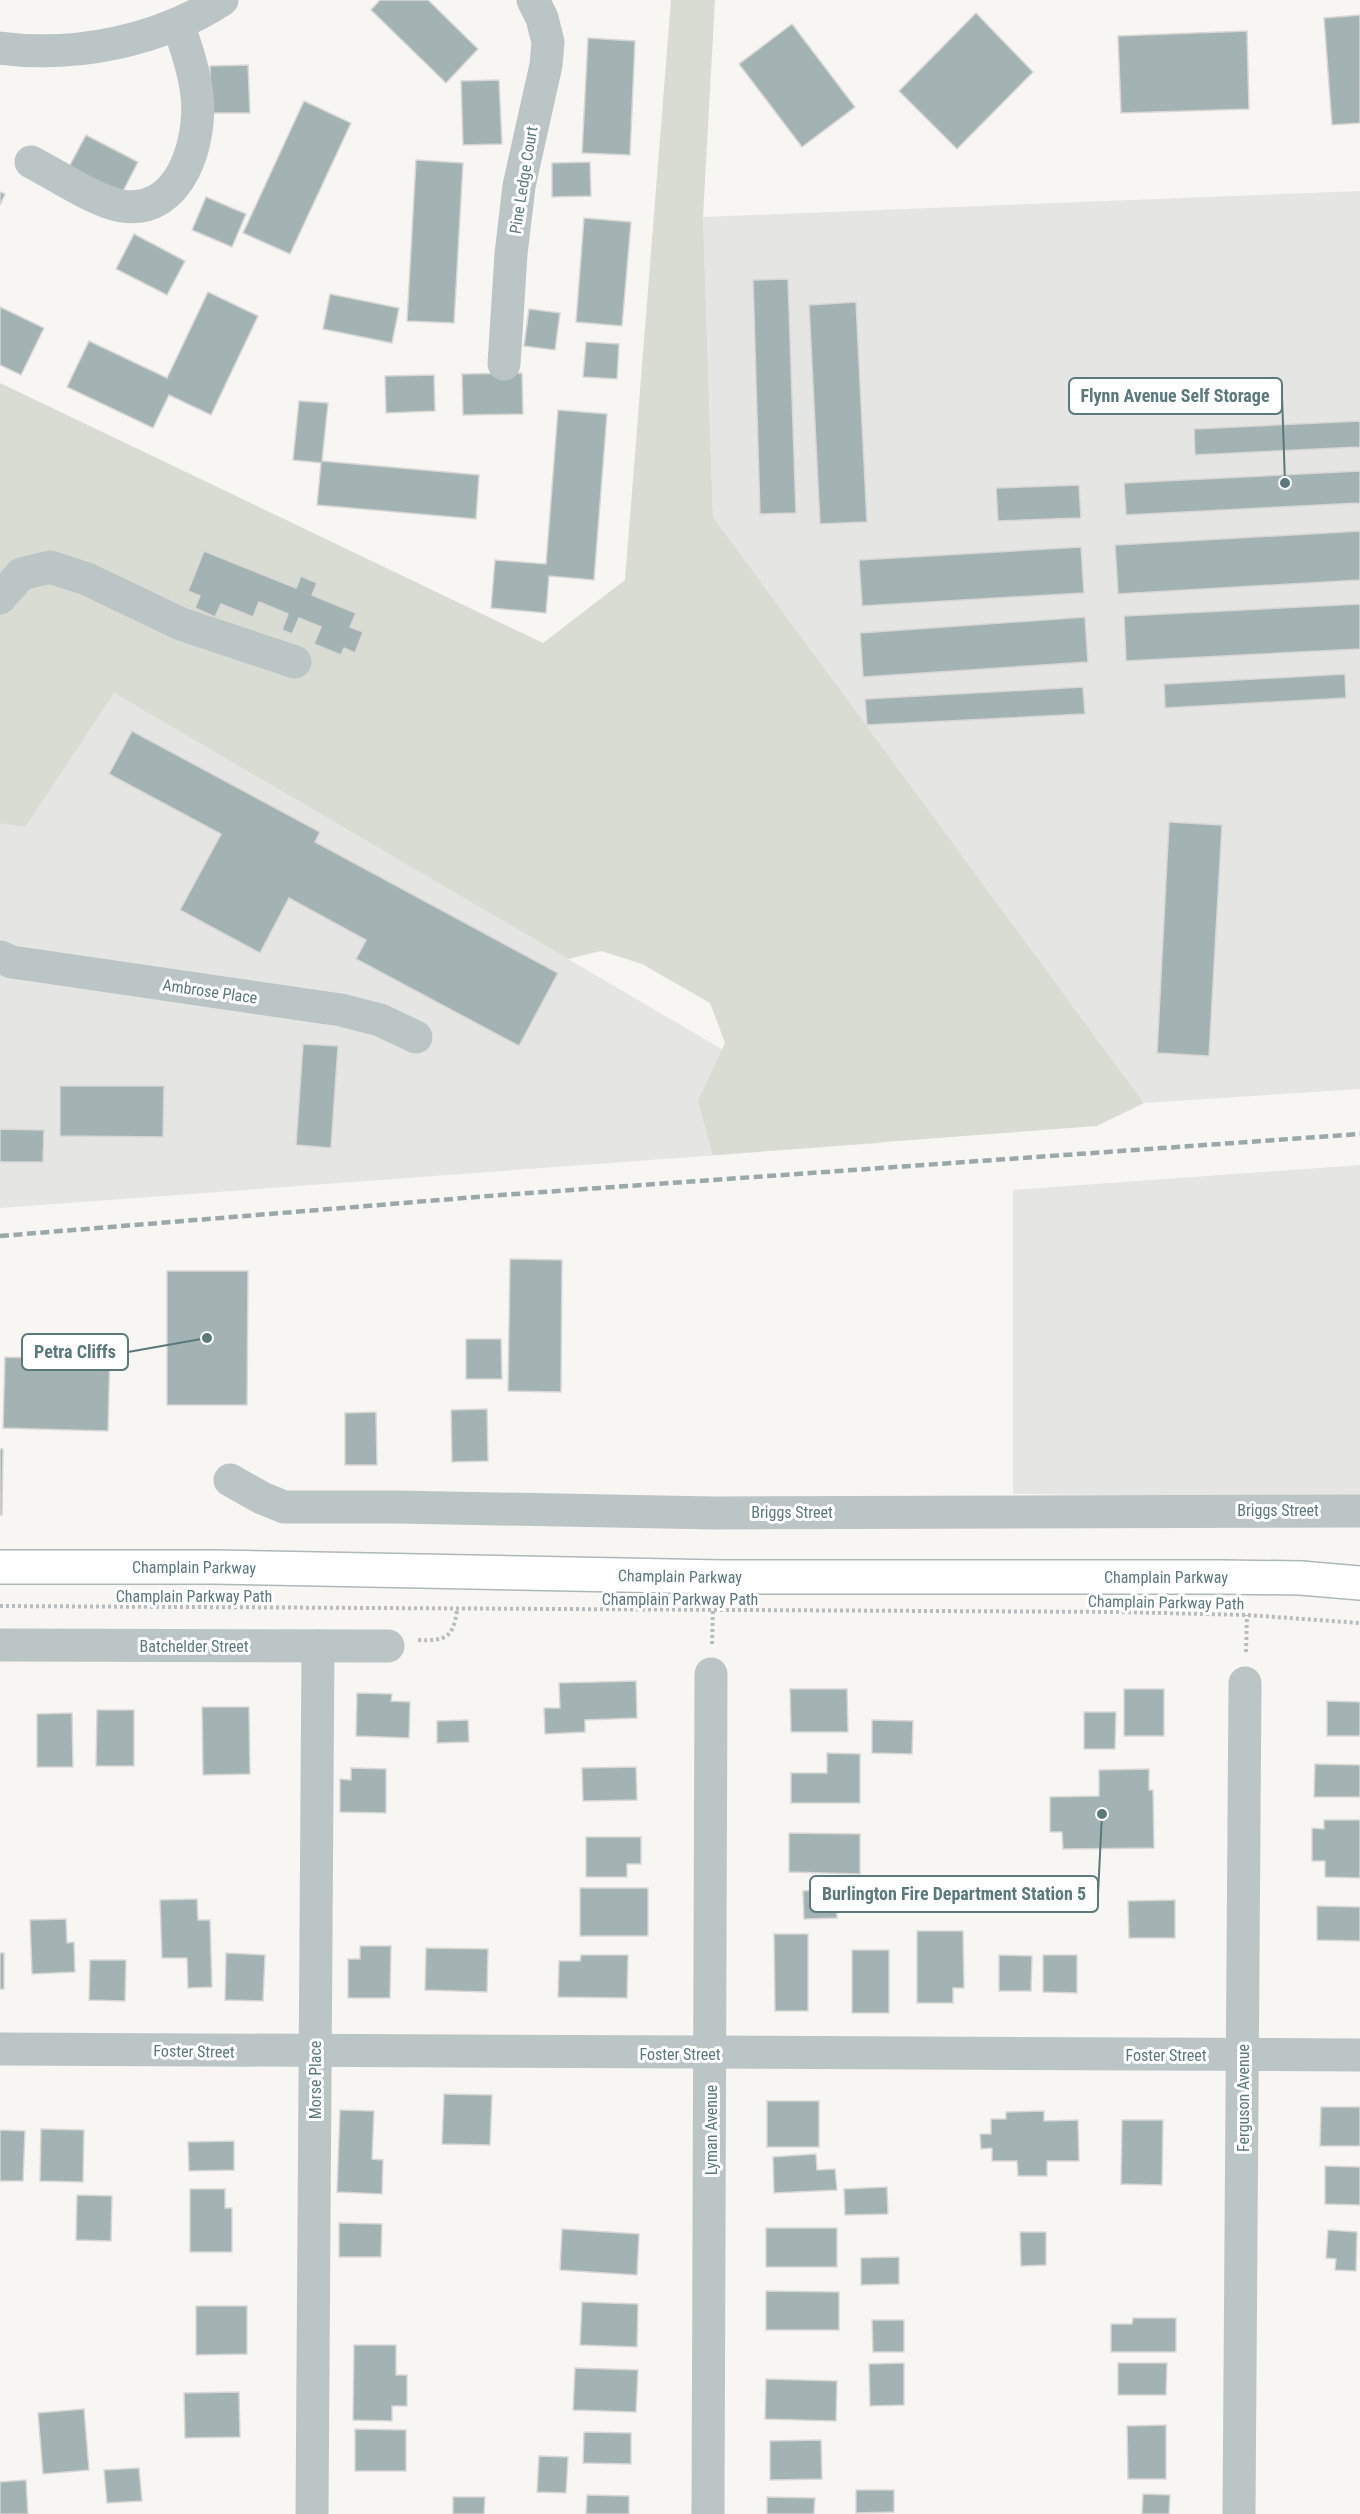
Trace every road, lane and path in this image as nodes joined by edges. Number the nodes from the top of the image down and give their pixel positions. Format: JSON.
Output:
{"nodes":[{"id":1,"x":222,"y":0,"type":"edge"},
{"id":2,"x":533,"y":0,"type":"edge"},
{"id":3,"x":178,"y":24,"type":"junction"},
{"id":4,"x":0,"y":48,"type":"edge"},
{"id":5,"x":31,"y":162,"type":"dead end"},
{"id":6,"x":504,"y":364,"type":"dead end"},
{"id":7,"x":0,"y":598,"type":"edge"},
{"id":8,"x":295,"y":662,"type":"dead end"},
{"id":9,"x":0,"y":957,"type":"edge"},
{"id":10,"x":416,"y":1037,"type":"dead end"},
{"id":11,"x":230,"y":1480,"type":"dead end"},
{"id":12,"x":1360,"y":1511,"type":"edge"},
{"id":13,"x":0,"y":1567,"type":"edge"},
{"id":14,"x":1360,"y":1583,"type":"edge"},
{"id":15,"x":0,"y":1606,"type":"edge"},
{"id":16,"x":457,"y":1610,"type":"junction"},
{"id":17,"x":1247,"y":1615,"type":"junction"},
{"id":18,"x":1360,"y":1623,"type":"edge"},
{"id":19,"x":0,"y":1645,"type":"edge"},
{"id":20,"x":318,"y":1646,"type":"junction"},
{"id":21,"x":388,"y":1646,"type":"joint"},
{"id":22,"x":711,"y":1674,"type":"dead end"},
{"id":23,"x":1245,"y":1683,"type":"joint"},
{"id":24,"x":0,"y":2049,"type":"edge"},
{"id":25,"x":315,"y":2052,"type":"junction"},
{"id":26,"x":711,"y":2054,"type":"junction"},
{"id":27,"x":1243,"y":2055,"type":"junction"},
{"id":28,"x":1360,"y":2055,"type":"edge"},
{"id":29,"x":312,"y":2514,"type":"edge"},
{"id":30,"x":708,"y":2514,"type":"edge"},
{"id":31,"x":1239,"y":2514,"type":"edge"}],
"edges":[{"from":1,"to":3,"type":"street"},
{"from":2,"to":6,"type":"street","name":"Pine Ledge Court"},
{"from":3,"to":4,"type":"street"},
{"from":3,"to":5,"type":"street"},
{"from":7,"to":8,"type":"street"},
{"from":9,"to":10,"type":"street","name":"Ambrose Place"},
{"from":11,"to":12,"type":"street","name":"Briggs Street"},
{"from":13,"to":14,"type":"main road","name":"Champlain Parkway"},
{"from":15,"to":16,"type":"path","name":"Champlain Parkway Path"},
{"from":16,"to":17,"type":"path","name":"Champlain Parkway Path"},
{"from":16,"to":21,"type":"path"},
{"from":17,"to":18,"type":"path","name":"Champlain Parkway Path"},
{"from":17,"to":23,"type":"path"},
{"from":19,"to":20,"type":"street","name":"Batchelder Street"},
{"from":20,"to":21,"type":"street","name":"Batchelder Street"},
{"from":20,"to":25,"type":"street","name":"Morse Place"},
{"from":22,"to":26,"type":"street","name":"Lyman Avenue"},
{"from":23,"to":27,"type":"street","name":"Ferguson Avenue"},
{"from":24,"to":25,"type":"street","name":"Foster Street"},
{"from":25,"to":26,"type":"street","name":"Foster Street"},
{"from":25,"to":29,"type":"street","name":"Morse Place"},
{"from":26,"to":27,"type":"street","name":"Foster Street"},
{"from":26,"to":30,"type":"street","name":"Lyman Avenue"},
{"from":27,"to":28,"type":"street","name":"Foster Street"},
{"from":27,"to":31,"type":"street","name":"Ferguson Avenue"}]}
